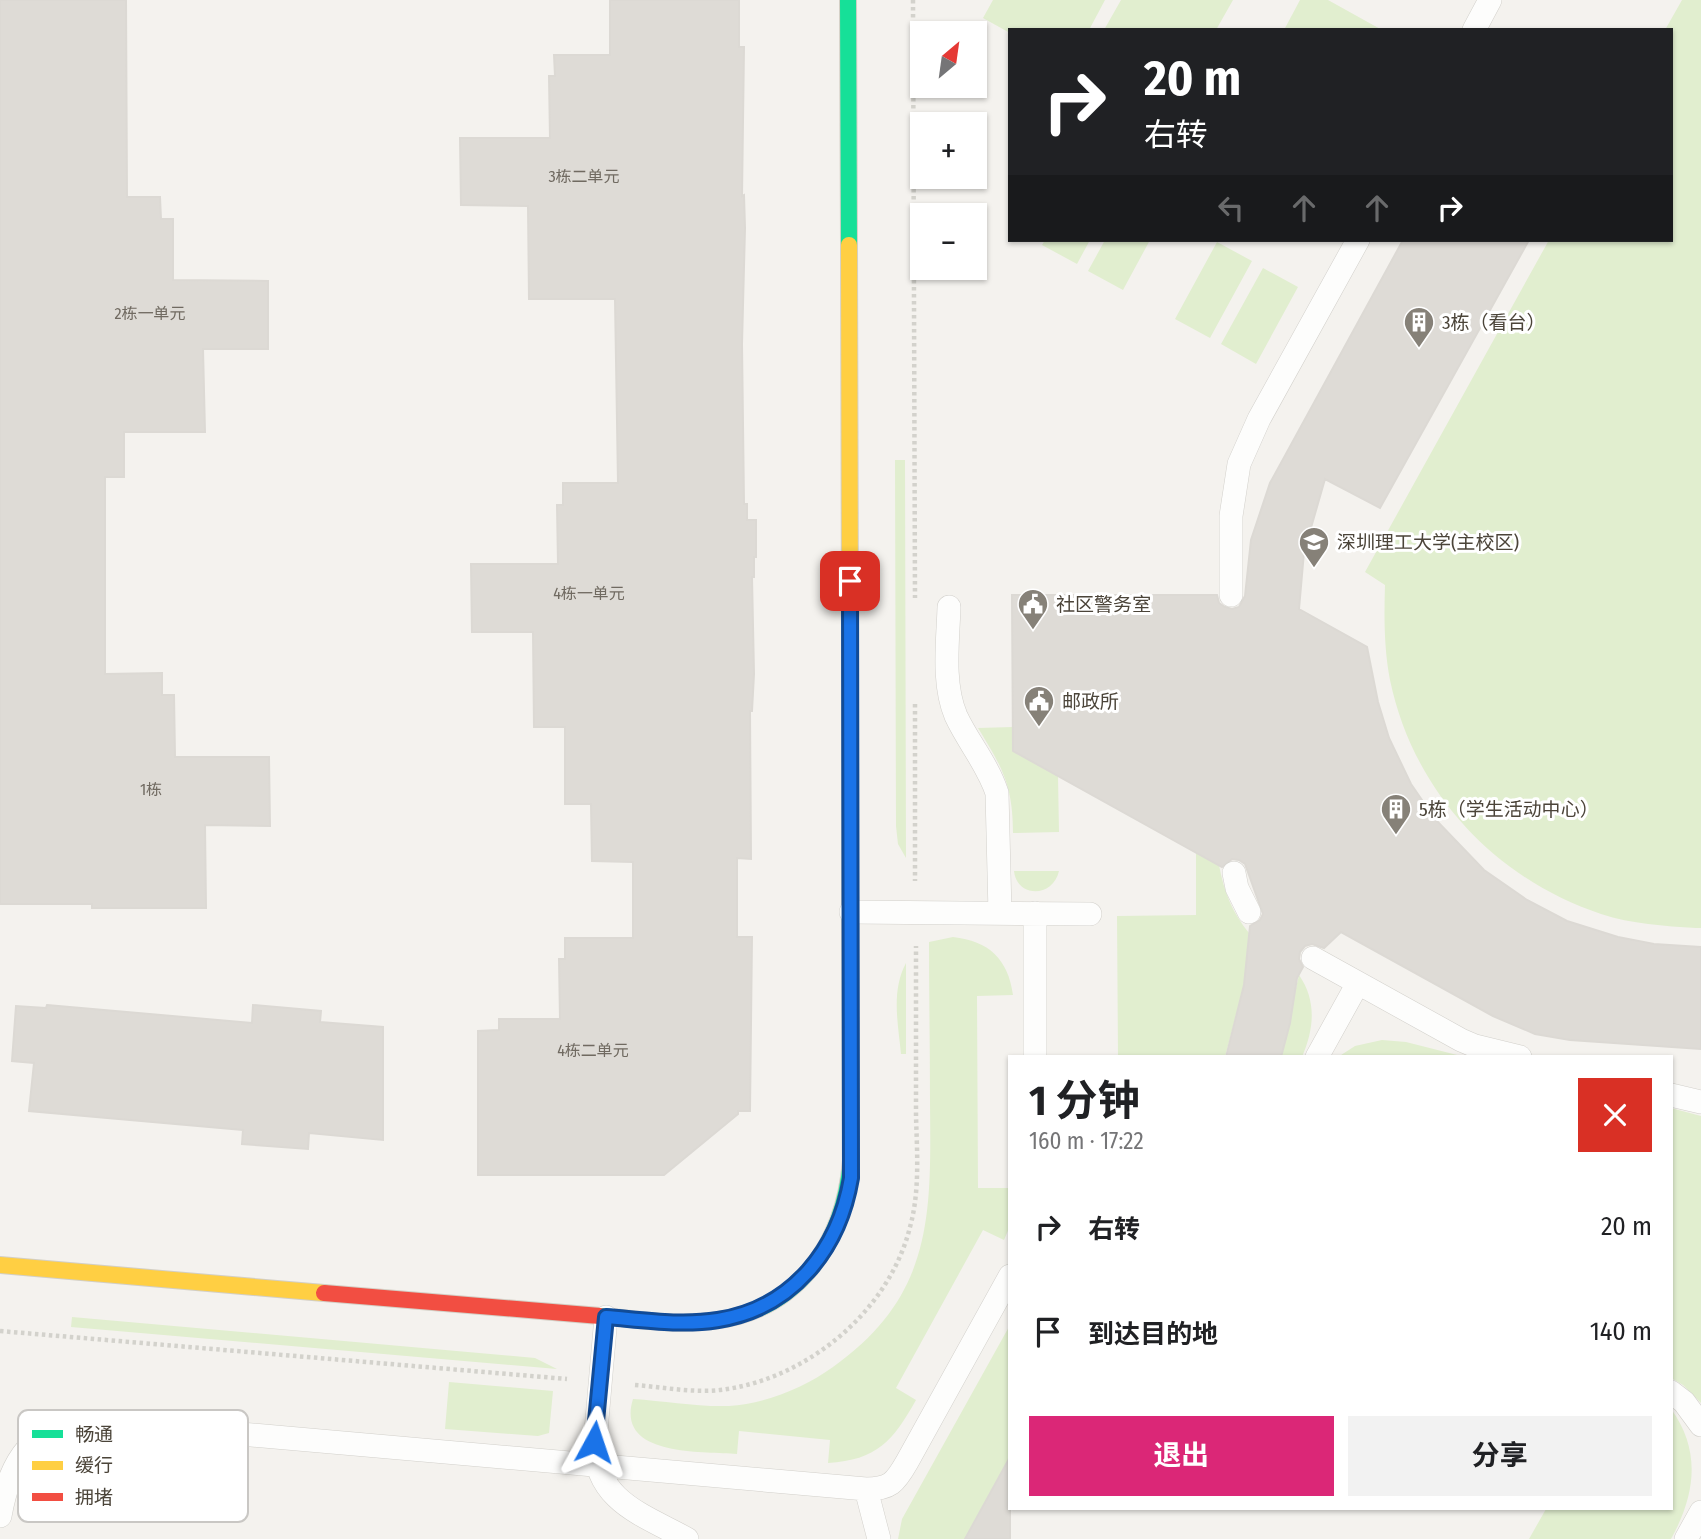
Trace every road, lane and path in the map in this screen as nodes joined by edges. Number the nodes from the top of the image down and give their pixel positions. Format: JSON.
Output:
{"nodes":[{"id":1,"x":848,"y":0,"type":"edge"},
{"id":2,"x":913,"y":0,"type":"edge"},
{"id":3,"x":1490,"y":0,"type":"edge"},
{"id":4,"x":1475,"y":28,"type":"edge"},
{"id":5,"x":1357,"y":242,"type":"edge"},
{"id":6,"x":915,"y":460,"type":"dead end"},
{"id":7,"x":1231,"y":595,"type":"dead end"},
{"id":8,"x":948,"y":607,"type":"dead end"},
{"id":9,"x":1234,"y":873,"type":"dead end"},
{"id":10,"x":851,"y":912,"type":"junction"},
{"id":11,"x":1249,"y":912,"type":"dead end"},
{"id":12,"x":1000,"y":913,"type":"junction"},
{"id":13,"x":1035,"y":913,"type":"junction"},
{"id":14,"x":1090,"y":914,"type":"dead end"},
{"id":15,"x":1313,"y":958,"type":"dead end"},
{"id":16,"x":1358,"y":983,"type":"junction"},
{"id":17,"x":1035,"y":1055,"type":"edge"},
{"id":18,"x":1318,"y":1055,"type":"edge"},
{"id":19,"x":1513,"y":1055,"type":"edge"},
{"id":20,"x":1673,"y":1095,"type":"edge"},
{"id":21,"x":1701,"y":1102,"type":"edge"},
{"id":22,"x":0,"y":1265,"type":"edge"},
{"id":23,"x":1008,"y":1280,"type":"edge"},
{"id":24,"x":606,"y":1317,"type":"junction"},
{"id":25,"x":0,"y":1331,"type":"edge"},
{"id":26,"x":565,"y":1379,"type":"dead end"},
{"id":27,"x":1673,"y":1394,"type":"edge"},
{"id":28,"x":1701,"y":1425,"type":"edge"},
{"id":29,"x":248,"y":1433,"type":"edge"},
{"id":30,"x":18,"y":1461,"type":"edge"},
{"id":31,"x":596,"y":1465,"type":"junction"},
{"id":32,"x":866,"y":1489,"type":"junction"},
{"id":33,"x":1701,"y":1512,"type":"edge"},
{"id":34,"x":0,"y":1516,"type":"edge"},
{"id":35,"x":687,"y":1539,"type":"edge"},
{"id":36,"x":879,"y":1539,"type":"edge"},
{"id":37,"x":1686,"y":1539,"type":"edge"}],
"edges":[{"from":1,"to":10,"type":"street"},
{"from":2,"to":6,"type":"path"},
{"from":3,"to":4,"type":"lane"},
{"from":5,"to":7,"type":"lane"},
{"from":8,"to":12,"type":"lane"},
{"from":9,"to":11,"type":"lane"},
{"from":10,"to":12,"type":"lane"},
{"from":10,"to":24,"type":"street"},
{"from":12,"to":13,"type":"lane"},
{"from":13,"to":14,"type":"lane"},
{"from":13,"to":17,"type":"lane"},
{"from":15,"to":16,"type":"lane"},
{"from":16,"to":18,"type":"lane"},
{"from":16,"to":19,"type":"lane"},
{"from":20,"to":21,"type":"lane"},
{"from":22,"to":24,"type":"street"},
{"from":23,"to":32,"type":"lane"},
{"from":24,"to":31,"type":"lane"},
{"from":25,"to":26,"type":"path"},
{"from":27,"to":28,"type":"lane"},
{"from":29,"to":31,"type":"lane"},
{"from":30,"to":34,"type":"lane"},
{"from":31,"to":32,"type":"lane"},
{"from":31,"to":35,"type":"lane"},
{"from":32,"to":36,"type":"lane"},
{"from":33,"to":37,"type":"lane"}]}
